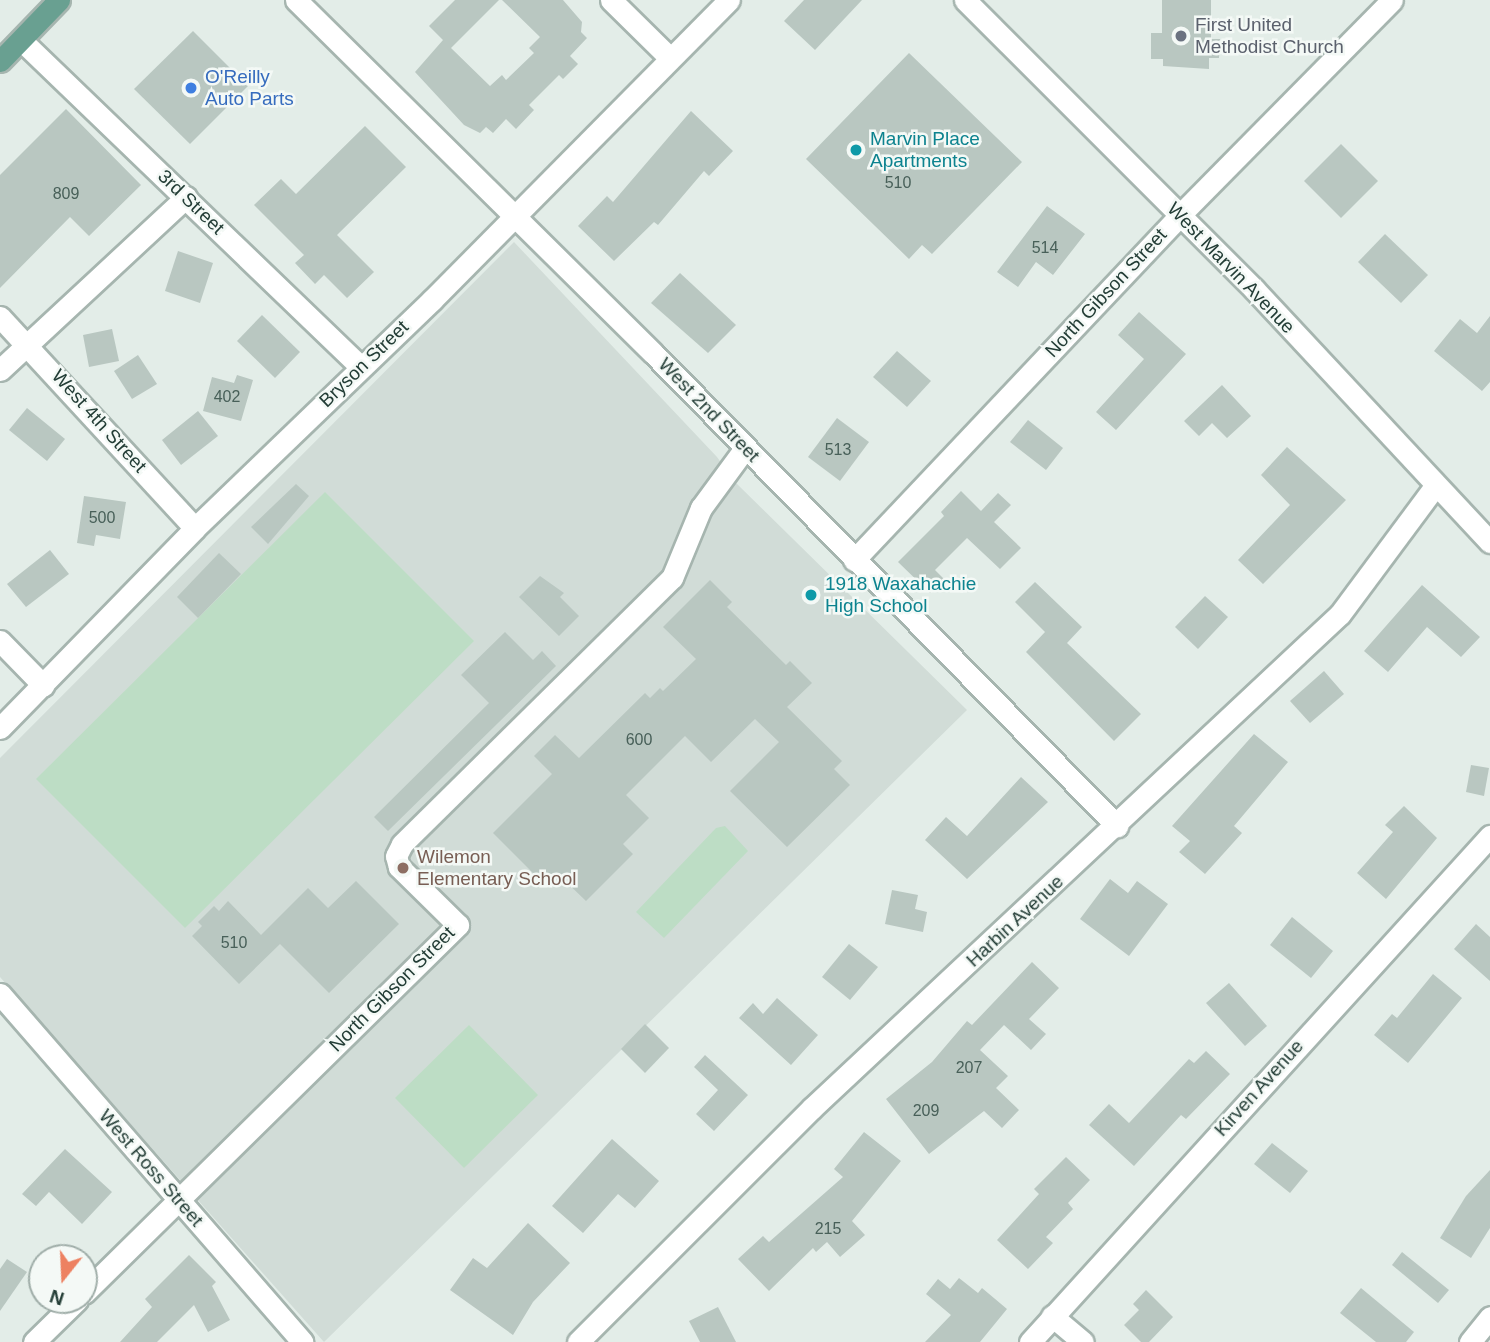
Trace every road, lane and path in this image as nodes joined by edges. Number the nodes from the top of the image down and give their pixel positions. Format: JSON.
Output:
{"nodes":[{"id":1,"x":59,"y":0,"type":"edge"},
{"id":2,"x":296,"y":0,"type":"edge"},
{"id":3,"x":611,"y":0,"type":"edge"},
{"id":4,"x":729,"y":0,"type":"edge"},
{"id":5,"x":965,"y":0,"type":"edge"},
{"id":6,"x":1392,"y":0,"type":"edge"},
{"id":7,"x":21,"y":40,"type":"junction"},
{"id":8,"x":670,"y":58,"type":"junction"},
{"id":9,"x":0,"y":61,"type":"edge"},
{"id":10,"x":186,"y":197,"type":"junction"},
{"id":11,"x":514,"y":215,"type":"junction"},
{"id":12,"x":1179,"y":216,"type":"junction"},
{"id":13,"x":0,"y":317,"type":"edge"},
{"id":14,"x":27,"y":343,"type":"junction"},
{"id":15,"x":360,"y":366,"type":"junction"},
{"id":16,"x":0,"y":370,"type":"edge"},
{"id":17,"x":745,"y":448,"type":"junction"},
{"id":18,"x":1435,"y":486,"type":"junction"},
{"id":19,"x":195,"y":528,"type":"junction"},
{"id":20,"x":1490,"y":542,"type":"edge"},
{"id":21,"x":854,"y":559,"type":"junction"},
{"id":22,"x":0,"y":641,"type":"edge"},
{"id":23,"x":43,"y":685,"type":"junction"},
{"id":24,"x":0,"y":728,"type":"edge"},
{"id":25,"x":1117,"y":826,"type":"junction"},
{"id":26,"x":1490,"y":836,"type":"edge"},
{"id":27,"x":0,"y":994,"type":"edge"},
{"id":28,"x":178,"y":1200,"type":"junction"},
{"id":29,"x":98,"y":1279,"type":"edge"},
{"id":30,"x":63,"y":1314,"type":"edge"},
{"id":31,"x":1052,"y":1316,"type":"junction"},
{"id":32,"x":1490,"y":1317,"type":"edge"},
{"id":33,"x":34,"y":1342,"type":"edge"},
{"id":34,"x":303,"y":1342,"type":"edge"},
{"id":35,"x":578,"y":1342,"type":"edge"},
{"id":36,"x":1030,"y":1342,"type":"edge"},
{"id":37,"x":1083,"y":1342,"type":"edge"},
{"id":38,"x":1470,"y":1342,"type":"edge"}],
"edges":[{"from":1,"to":7,"type":"main road"},
{"from":2,"to":11,"type":"street","name":"West 2nd Street"},
{"from":3,"to":8,"type":"street"},
{"from":4,"to":8,"type":"street","name":"Bryson Street"},
{"from":5,"to":12,"type":"street","name":"West Marvin Avenue"},
{"from":6,"to":12,"type":"street","name":"North Gibson Street"},
{"from":7,"to":9,"type":"main road"},
{"from":7,"to":10,"type":"street","name":"3rd Street"},
{"from":8,"to":11,"type":"street","name":"Bryson Street"},
{"from":10,"to":14,"type":"street"},
{"from":10,"to":15,"type":"street","name":"3rd Street"},
{"from":11,"to":15,"type":"street","name":"Bryson Street"},
{"from":11,"to":17,"type":"street","name":"West 2nd Street"},
{"from":12,"to":18,"type":"street","name":"West Marvin Avenue"},
{"from":12,"to":21,"type":"street","name":"North Gibson Street"},
{"from":13,"to":14,"type":"street","name":"West 4th Street"},
{"from":14,"to":16,"type":"street"},
{"from":14,"to":19,"type":"street","name":"West 4th Street"},
{"from":15,"to":19,"type":"street","name":"Bryson Street"},
{"from":17,"to":21,"type":"street","name":"West 2nd Street"},
{"from":17,"to":28,"type":"street","name":"North Gibson Street"},
{"from":18,"to":20,"type":"street","name":"West Marvin Avenue"},
{"from":18,"to":25,"type":"street","name":"Harbin Avenue"},
{"from":19,"to":23,"type":"street","name":"Bryson Street"},
{"from":21,"to":25,"type":"street","name":"West 2nd Street"},
{"from":22,"to":23,"type":"street"},
{"from":23,"to":24,"type":"street","name":"Bryson Street"},
{"from":25,"to":35,"type":"street","name":"Harbin Avenue"},
{"from":26,"to":31,"type":"street","name":"Kirven Avenue"},
{"from":27,"to":28,"type":"street","name":"West Ross Street"},
{"from":28,"to":29,"type":"street","name":"North Gibson Street"},
{"from":28,"to":34,"type":"street","name":"West Ross Street"},
{"from":30,"to":33,"type":"street"},
{"from":31,"to":36,"type":"street","name":"Kirven Avenue"},
{"from":31,"to":37,"type":"street"},
{"from":32,"to":38,"type":"street"}]}
